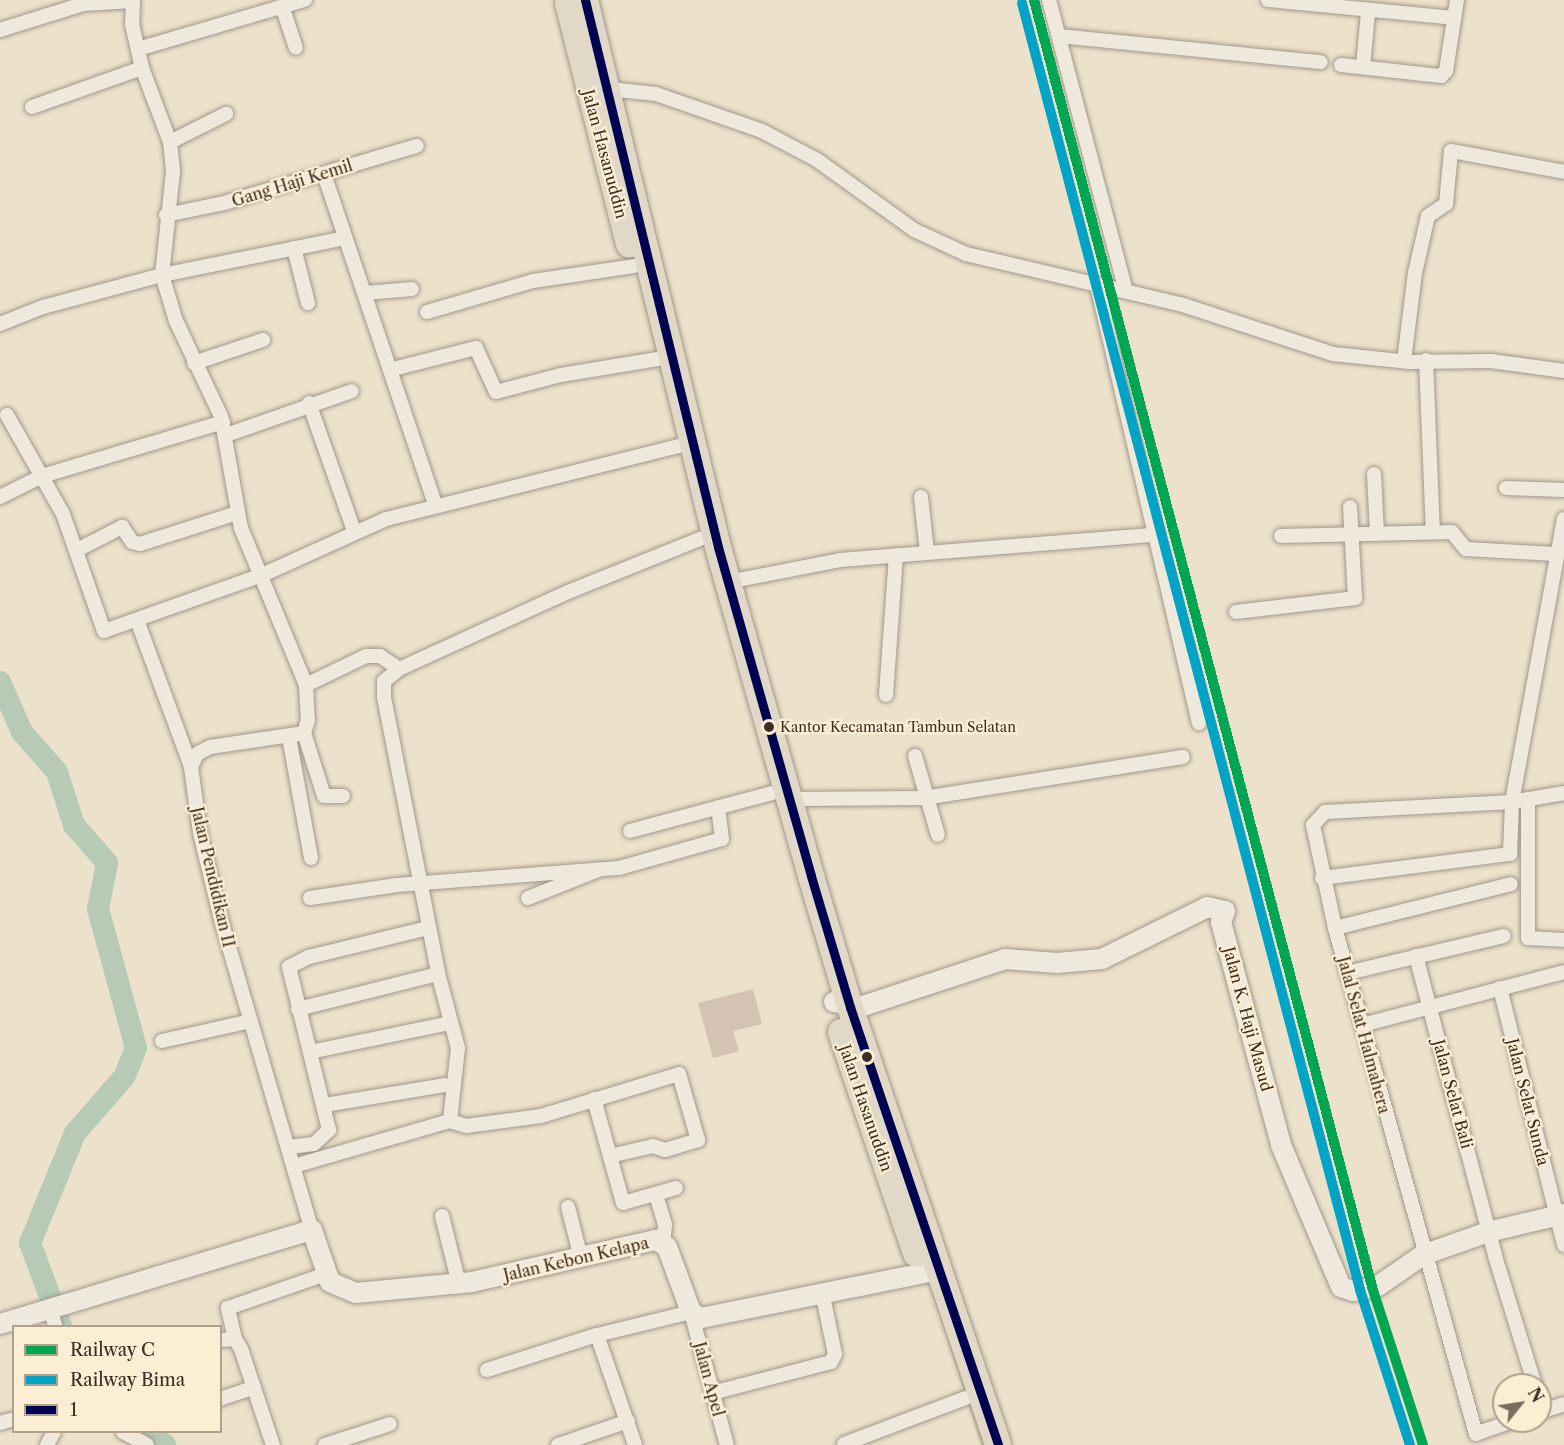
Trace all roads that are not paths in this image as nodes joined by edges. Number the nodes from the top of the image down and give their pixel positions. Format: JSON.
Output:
{"nodes":[{"id":1,"x":133,"y":0,"type":"edge"},
{"id":2,"x":304,"y":0,"type":"edge"},
{"id":3,"x":568,"y":0,"type":"edge"},
{"id":4,"x":585,"y":0,"type":"edge"},
{"id":5,"x":1049,"y":0,"type":"edge"},
{"id":6,"x":1268,"y":0,"type":"edge"},
{"id":7,"x":1457,"y":0,"type":"edge"},
{"id":8,"x":282,"y":6,"type":"junction"},
{"id":9,"x":256,"y":7,"type":"edge"},
{"id":10,"x":1374,"y":8,"type":"edge"},
{"id":11,"x":1454,"y":18,"type":"junction"},
{"id":12,"x":0,"y":30,"type":"edge"},
{"id":13,"x":1059,"y":36,"type":"junction"},
{"id":14,"x":296,"y":48,"type":"dead end"},
{"id":15,"x":138,"y":49,"type":"junction"},
{"id":16,"x":1321,"y":62,"type":"dead end"},
{"id":17,"x":1341,"y":65,"type":"dead end"},
{"id":18,"x":1363,"y":67,"type":"junction"},
{"id":19,"x":142,"y":68,"type":"junction"},
{"id":20,"x":609,"y":89,"type":"junction"},
{"id":21,"x":32,"y":107,"type":"dead end"},
{"id":22,"x":226,"y":114,"type":"dead end"},
{"id":23,"x":170,"y":142,"type":"junction"},
{"id":24,"x":417,"y":146,"type":"dead end"},
{"id":25,"x":1564,"y":172,"type":"edge"},
{"id":26,"x":324,"y":174,"type":"junction"},
{"id":27,"x":166,"y":215,"type":"junction"},
{"id":28,"x":345,"y":238,"type":"junction"},
{"id":29,"x":294,"y":248,"type":"junction"},
{"id":30,"x":634,"y":266,"type":"junction"},
{"id":31,"x":162,"y":275,"type":"junction"},
{"id":32,"x":1098,"y":285,"type":"junction"},
{"id":33,"x":412,"y":289,"type":"dead end"},
{"id":34,"x":1126,"y":291,"type":"junction"},
{"id":35,"x":366,"y":293,"type":"junction"},
{"id":36,"x":308,"y":303,"type":"dead end"},
{"id":37,"x":427,"y":312,"type":"dead end"},
{"id":38,"x":0,"y":324,"type":"edge"},
{"id":39,"x":263,"y":340,"type":"dead end"},
{"id":40,"x":658,"y":359,"type":"junction"},
{"id":41,"x":1426,"y":360,"type":"junction"},
{"id":42,"x":1404,"y":361,"type":"junction"},
{"id":43,"x":194,"y":363,"type":"junction"},
{"id":44,"x":393,"y":369,"type":"junction"},
{"id":45,"x":1564,"y":371,"type":"edge"},
{"id":46,"x":352,"y":391,"type":"dead end"},
{"id":47,"x":309,"y":404,"type":"junction"},
{"id":48,"x":7,"y":415,"type":"dead end"},
{"id":49,"x":225,"y":428,"type":"junction"},
{"id":50,"x":679,"y":446,"type":"junction"},
{"id":51,"x":1374,"y":474,"type":"dead end"},
{"id":52,"x":42,"y":476,"type":"junction"},
{"id":53,"x":1506,"y":488,"type":"dead end"},
{"id":54,"x":1564,"y":490,"type":"edge"},
{"id":55,"x":0,"y":497,"type":"edge"},
{"id":56,"x":921,"y":497,"type":"dead end"},
{"id":57,"x":436,"y":506,"type":"junction"},
{"id":58,"x":1350,"y":507,"type":"dead end"},
{"id":59,"x":237,"y":513,"type":"junction"},
{"id":60,"x":1564,"y":519,"type":"edge"},
{"id":61,"x":354,"y":531,"type":"junction"},
{"id":62,"x":1433,"y":531,"type":"junction"},
{"id":63,"x":1377,"y":534,"type":"junction"},
{"id":64,"x":1154,"y":535,"type":"junction"},
{"id":65,"x":1562,"y":535,"type":"edge"},
{"id":66,"x":1281,"y":536,"type":"dead end"},
{"id":67,"x":1349,"y":537,"type":"junction"},
{"id":68,"x":702,"y":538,"type":"junction"},
{"id":69,"x":76,"y":550,"type":"junction"},
{"id":70,"x":927,"y":552,"type":"junction"},
{"id":71,"x":1555,"y":554,"type":"junction"},
{"id":72,"x":896,"y":555,"type":"junction"},
{"id":73,"x":262,"y":575,"type":"junction"},
{"id":74,"x":728,"y":582,"type":"junction"},
{"id":75,"x":1236,"y":612,"type":"dead end"},
{"id":76,"x":137,"y":621,"type":"junction"},
{"id":77,"x":399,"y":669,"type":"junction"},
{"id":78,"x":306,"y":685,"type":"junction"},
{"id":79,"x":886,"y":695,"type":"dead end"},
{"id":80,"x":1199,"y":723,"type":"dead end"},
{"id":81,"x":304,"y":733,"type":"junction"},
{"id":82,"x":290,"y":737,"type":"junction"},
{"id":83,"x":915,"y":756,"type":"dead end"},
{"id":84,"x":1182,"y":757,"type":"dead end"},
{"id":85,"x":191,"y":767,"type":"junction"},
{"id":86,"x":1564,"y":793,"type":"edge"},
{"id":87,"x":324,"y":796,"type":"junction"},
{"id":88,"x":343,"y":796,"type":"dead end"},
{"id":89,"x":781,"y":796,"type":"junction"},
{"id":90,"x":924,"y":798,"type":"junction"},
{"id":91,"x":1528,"y":799,"type":"junction"},
{"id":92,"x":1512,"y":801,"type":"junction"},
{"id":93,"x":299,"y":802,"type":"junction"},
{"id":94,"x":717,"y":807,"type":"junction"},
{"id":95,"x":630,"y":831,"type":"dead end"},
{"id":96,"x":938,"y":835,"type":"dead end"},
{"id":97,"x":311,"y":858,"type":"dead end"},
{"id":98,"x":601,"y":869,"type":"junction"},
{"id":99,"x":1322,"y":878,"type":"junction"},
{"id":100,"x":421,"y":884,"type":"junction"},
{"id":101,"x":1511,"y":884,"type":"dead end"},
{"id":102,"x":310,"y":898,"type":"dead end"},
{"id":103,"x":528,"y":898,"type":"dead end"},
{"id":104,"x":1335,"y":928,"type":"junction"},
{"id":105,"x":424,"y":929,"type":"dead end"},
{"id":106,"x":1503,"y":936,"type":"dead end"},
{"id":107,"x":1564,"y":940,"type":"edge"},
{"id":108,"x":1416,"y":956,"type":"junction"},
{"id":109,"x":1564,"y":972,"type":"edge"},
{"id":110,"x":1347,"y":973,"type":"junction"},
{"id":111,"x":433,"y":975,"type":"dead end"},
{"id":112,"x":1500,"y":988,"type":"junction"},
{"id":113,"x":842,"y":1005,"type":"junction"},
{"id":114,"x":1430,"y":1007,"type":"junction"},
{"id":115,"x":298,"y":1009,"type":"junction"},
{"id":116,"x":251,"y":1021,"type":"junction"},
{"id":117,"x":445,"y":1024,"type":"dead end"},
{"id":118,"x":1362,"y":1025,"type":"junction"},
{"id":119,"x":162,"y":1041,"type":"dead end"},
{"id":120,"x":310,"y":1052,"type":"junction"},
{"id":121,"x":444,"y":1086,"type":"dead end"},
{"id":122,"x":594,"y":1100,"type":"junction"},
{"id":123,"x":325,"y":1105,"type":"junction"},
{"id":124,"x":450,"y":1121,"type":"junction"},
{"id":125,"x":288,"y":1147,"type":"junction"},
{"id":126,"x":610,"y":1156,"type":"junction"},
{"id":127,"x":294,"y":1166,"type":"junction"},
{"id":128,"x":676,"y":1188,"type":"dead end"},
{"id":129,"x":656,"y":1195,"type":"junction"},
{"id":130,"x":568,"y":1207,"type":"dead end"},
{"id":131,"x":442,"y":1216,"type":"dead end"},
{"id":132,"x":1560,"y":1216,"type":"edge"},
{"id":133,"x":312,"y":1230,"type":"junction"},
{"id":134,"x":1488,"y":1232,"type":"junction"},
{"id":135,"x":281,"y":1239,"type":"junction"},
{"id":136,"x":663,"y":1243,"type":"junction"},
{"id":137,"x":1564,"y":1245,"type":"edge"},
{"id":138,"x":1423,"y":1255,"type":"junction"},
{"id":139,"x":581,"y":1258,"type":"junction"},
{"id":140,"x":323,"y":1268,"type":"junction"},
{"id":141,"x":931,"y":1272,"type":"junction"},
{"id":142,"x":459,"y":1284,"type":"junction"},
{"id":143,"x":822,"y":1293,"type":"junction"},
{"id":144,"x":691,"y":1312,"type":"junction"},
{"id":145,"x":52,"y":1317,"type":"edge"},
{"id":146,"x":0,"y":1323,"type":"edge"},
{"id":147,"x":597,"y":1335,"type":"junction"},
{"id":148,"x":236,"y":1339,"type":"junction"},
{"id":149,"x":222,"y":1340,"type":"edge"},
{"id":150,"x":487,"y":1370,"type":"dead end"},
{"id":151,"x":1531,"y":1373,"type":"edge"},
{"id":152,"x":254,"y":1387,"type":"junction"},
{"id":153,"x":712,"y":1393,"type":"junction"},
{"id":154,"x":222,"y":1398,"type":"edge"},
{"id":155,"x":966,"y":1398,"type":"junction"},
{"id":156,"x":628,"y":1421,"type":"junction"},
{"id":157,"x":390,"y":1424,"type":"dead end"},
{"id":158,"x":1492,"y":1428,"type":"edge"},
{"id":159,"x":126,"y":1433,"type":"edge"},
{"id":160,"x":844,"y":1444,"type":"edge"},
{"id":161,"x":147,"y":1445,"type":"edge"},
{"id":162,"x":273,"y":1445,"type":"edge"},
{"id":163,"x":325,"y":1445,"type":"edge"},
{"id":164,"x":558,"y":1445,"type":"edge"},
{"id":165,"x":635,"y":1445,"type":"edge"},
{"id":166,"x":727,"y":1445,"type":"edge"},
{"id":167,"x":981,"y":1445,"type":"edge"},
{"id":168,"x":998,"y":1445,"type":"edge"}],
"edges":[{"from":1,"to":12,"type":"street"},
{"from":1,"to":15,"type":"street"},
{"from":2,"to":8,"type":"street"},
{"from":3,"to":30,"type":"highway","name":"Jalan Hasanuddin"},
{"from":4,"to":20,"type":"highway","name":"Jalan Hasanuddin"},
{"from":5,"to":13,"type":"street"},
{"from":6,"to":10,"type":"street"},
{"from":7,"to":11,"type":"street"},
{"from":8,"to":9,"type":"street"},
{"from":8,"to":14,"type":"street"},
{"from":9,"to":15,"type":"street"},
{"from":10,"to":11,"type":"street"},
{"from":10,"to":18,"type":"street"},
{"from":11,"to":18,"type":"street"},
{"from":13,"to":16,"type":"street"},
{"from":13,"to":34,"type":"street"},
{"from":15,"to":19,"type":"street"},
{"from":17,"to":18,"type":"street"},
{"from":19,"to":21,"type":"street"},
{"from":19,"to":23,"type":"street"},
{"from":20,"to":32,"type":"street"},
{"from":20,"to":74,"type":"highway","name":"Jalan Hasanuddin"},
{"from":22,"to":23,"type":"street"},
{"from":23,"to":27,"type":"street"},
{"from":24,"to":26,"type":"street","name":"Gang Haji Kemil"},
{"from":25,"to":42,"type":"street"},
{"from":26,"to":27,"type":"street","name":"Gang Haji Kemil"},
{"from":26,"to":28,"type":"street"},
{"from":27,"to":31,"type":"street"},
{"from":28,"to":29,"type":"street"},
{"from":28,"to":35,"type":"street"},
{"from":29,"to":31,"type":"street"},
{"from":29,"to":36,"type":"street"},
{"from":30,"to":37,"type":"street"},
{"from":30,"to":40,"type":"highway","name":"Jalan Hasanuddin"},
{"from":31,"to":38,"type":"street"},
{"from":31,"to":43,"type":"street"},
{"from":32,"to":34,"type":"street"},
{"from":32,"to":64,"type":"street"},
{"from":33,"to":35,"type":"street"},
{"from":34,"to":42,"type":"street"},
{"from":35,"to":44,"type":"street"},
{"from":39,"to":43,"type":"street"},
{"from":40,"to":44,"type":"street"},
{"from":40,"to":50,"type":"highway","name":"Jalan Hasanuddin"},
{"from":41,"to":42,"type":"street"},
{"from":41,"to":45,"type":"street"},
{"from":41,"to":62,"type":"street"},
{"from":43,"to":49,"type":"street"},
{"from":44,"to":57,"type":"street"},
{"from":46,"to":47,"type":"street"},
{"from":47,"to":49,"type":"street"},
{"from":47,"to":61,"type":"street"},
{"from":48,"to":52,"type":"street"},
{"from":49,"to":52,"type":"street"},
{"from":49,"to":59,"type":"street"},
{"from":50,"to":57,"type":"street"},
{"from":50,"to":68,"type":"highway","name":"Jalan Hasanuddin"},
{"from":51,"to":63,"type":"street"},
{"from":52,"to":55,"type":"street"},
{"from":52,"to":69,"type":"street"},
{"from":53,"to":54,"type":"street"},
{"from":56,"to":70,"type":"street"},
{"from":57,"to":61,"type":"street"},
{"from":58,"to":67,"type":"street"},
{"from":59,"to":69,"type":"street"},
{"from":59,"to":73,"type":"street"},
{"from":60,"to":65,"type":"street"},
{"from":61,"to":73,"type":"street"},
{"from":62,"to":63,"type":"street"},
{"from":62,"to":71,"type":"street"},
{"from":63,"to":67,"type":"street"},
{"from":64,"to":70,"type":"street"},
{"from":64,"to":80,"type":"street"},
{"from":65,"to":71,"type":"street"},
{"from":66,"to":67,"type":"street"},
{"from":67,"to":75,"type":"street"},
{"from":68,"to":77,"type":"street"},
{"from":68,"to":89,"type":"highway","name":"Jalan Hasanuddin"},
{"from":69,"to":76,"type":"street"},
{"from":70,"to":72,"type":"street"},
{"from":71,"to":92,"type":"street"},
{"from":72,"to":74,"type":"street"},
{"from":72,"to":79,"type":"street"},
{"from":73,"to":76,"type":"street"},
{"from":73,"to":78,"type":"street"},
{"from":74,"to":89,"type":"highway","name":"Jalan Hasanuddin"},
{"from":76,"to":85,"type":"street","name":"Jalan Pendidikan II"},
{"from":77,"to":78,"type":"street"},
{"from":77,"to":100,"type":"street"},
{"from":78,"to":81,"type":"street"},
{"from":81,"to":82,"type":"street"},
{"from":81,"to":87,"type":"street"},
{"from":82,"to":85,"type":"street"},
{"from":82,"to":93,"type":"street"},
{"from":83,"to":90,"type":"street"},
{"from":84,"to":90,"type":"street"},
{"from":85,"to":116,"type":"street","name":"Jalan Pendidikan II"},
{"from":86,"to":91,"type":"street"},
{"from":87,"to":88,"type":"street"},
{"from":87,"to":93,"type":"street"},
{"from":89,"to":90,"type":"street"},
{"from":89,"to":94,"type":"street"},
{"from":89,"to":113,"type":"highway","name":"Jalan Hasanuddin"},
{"from":90,"to":96,"type":"street"},
{"from":91,"to":92,"type":"street"},
{"from":91,"to":107,"type":"street"},
{"from":92,"to":99,"type":"street"},
{"from":92,"to":99,"type":"street","name":"Jalal Selat Halmahera"},
{"from":93,"to":97,"type":"street"},
{"from":94,"to":95,"type":"street"},
{"from":94,"to":98,"type":"street"},
{"from":98,"to":100,"type":"street"},
{"from":98,"to":103,"type":"street"},
{"from":99,"to":104,"type":"street","name":"Jalal Selat Halmahera"},
{"from":100,"to":102,"type":"street"},
{"from":100,"to":124,"type":"street"},
{"from":101,"to":104,"type":"street"},
{"from":104,"to":110,"type":"street","name":"Jalal Selat Halmahera"},
{"from":105,"to":115,"type":"street"},
{"from":106,"to":108,"type":"street"},
{"from":108,"to":110,"type":"street"},
{"from":108,"to":114,"type":"street","name":"Jalan Selat Bali"},
{"from":109,"to":112,"type":"street"},
{"from":110,"to":118,"type":"street","name":"Jalal Selat Halmahera"},
{"from":111,"to":115,"type":"street"},
{"from":112,"to":114,"type":"street"},
{"from":112,"to":132,"type":"street","name":"Jalan Selat Sunda"},
{"from":113,"to":138,"type":"street","name":"Jalan K. Haji Masud"},
{"from":113,"to":141,"type":"highway","name":"Jalan Hasanuddin"},
{"from":114,"to":118,"type":"street"},
{"from":114,"to":134,"type":"street","name":"Jalan Selat Bali"},
{"from":115,"to":120,"type":"street"},
{"from":116,"to":119,"type":"street"},
{"from":116,"to":125,"type":"street","name":"Jalan Pendidikan II"},
{"from":117,"to":120,"type":"street"},
{"from":118,"to":138,"type":"street","name":"Jalal Selat Halmahera"},
{"from":120,"to":123,"type":"street"},
{"from":121,"to":123,"type":"street"},
{"from":122,"to":124,"type":"street"},
{"from":122,"to":126,"type":"street"},
{"from":122,"to":126,"type":"street"},
{"from":123,"to":125,"type":"street"},
{"from":124,"to":127,"type":"street"},
{"from":125,"to":127,"type":"street","name":"Jalan Pendidikan II"},
{"from":126,"to":129,"type":"street"},
{"from":127,"to":133,"type":"street","name":"Jalan Pendidikan II"},
{"from":128,"to":129,"type":"street"},
{"from":129,"to":136,"type":"street"},
{"from":130,"to":139,"type":"street"},
{"from":131,"to":142,"type":"street"},
{"from":132,"to":134,"type":"street","name":"Jalan K. Haji Masud"},
{"from":132,"to":137,"type":"street","name":"Jalan Selat Sunda"},
{"from":133,"to":135,"type":"street"},
{"from":133,"to":140,"type":"street"},
{"from":134,"to":138,"type":"street","name":"Jalan K. Haji Masud"},
{"from":134,"to":151,"type":"street","name":"Jalan Selat Bali"},
{"from":135,"to":140,"type":"street","name":"Jalan Kebon Kelapa"},
{"from":135,"to":145,"type":"street"},
{"from":136,"to":139,"type":"street","name":"Jalan Kebon Kelapa"},
{"from":136,"to":144,"type":"street","name":"Jalan Kebon Kelapa"},
{"from":138,"to":158,"type":"street","name":"Jalal Selat Halmahera"},
{"from":139,"to":142,"type":"street","name":"Jalan Kebon Kelapa"},
{"from":140,"to":142,"type":"street","name":"Jalan Kebon Kelapa"},
{"from":140,"to":148,"type":"street"},
{"from":141,"to":143,"type":"street"},
{"from":141,"to":155,"type":"highway","name":"Jalan Hasanuddin"},
{"from":141,"to":168,"type":"highway","name":"Jalan Hasanuddin"},
{"from":143,"to":144,"type":"street"},
{"from":143,"to":153,"type":"street"},
{"from":144,"to":147,"type":"street"},
{"from":144,"to":153,"type":"street","name":"Jalan Apel"},
{"from":145,"to":146,"type":"street"},
{"from":147,"to":150,"type":"street"},
{"from":147,"to":156,"type":"street"},
{"from":148,"to":149,"type":"street"},
{"from":148,"to":152,"type":"street"},
{"from":152,"to":154,"type":"street"},
{"from":152,"to":162,"type":"street"},
{"from":153,"to":166,"type":"street","name":"Jalan Apel"},
{"from":155,"to":160,"type":"street"},
{"from":155,"to":167,"type":"highway","name":"Jalan Hasanuddin"},
{"from":156,"to":164,"type":"street"},
{"from":156,"to":165,"type":"street"},
{"from":157,"to":163,"type":"street"},
{"from":159,"to":161,"type":"street"}]}
